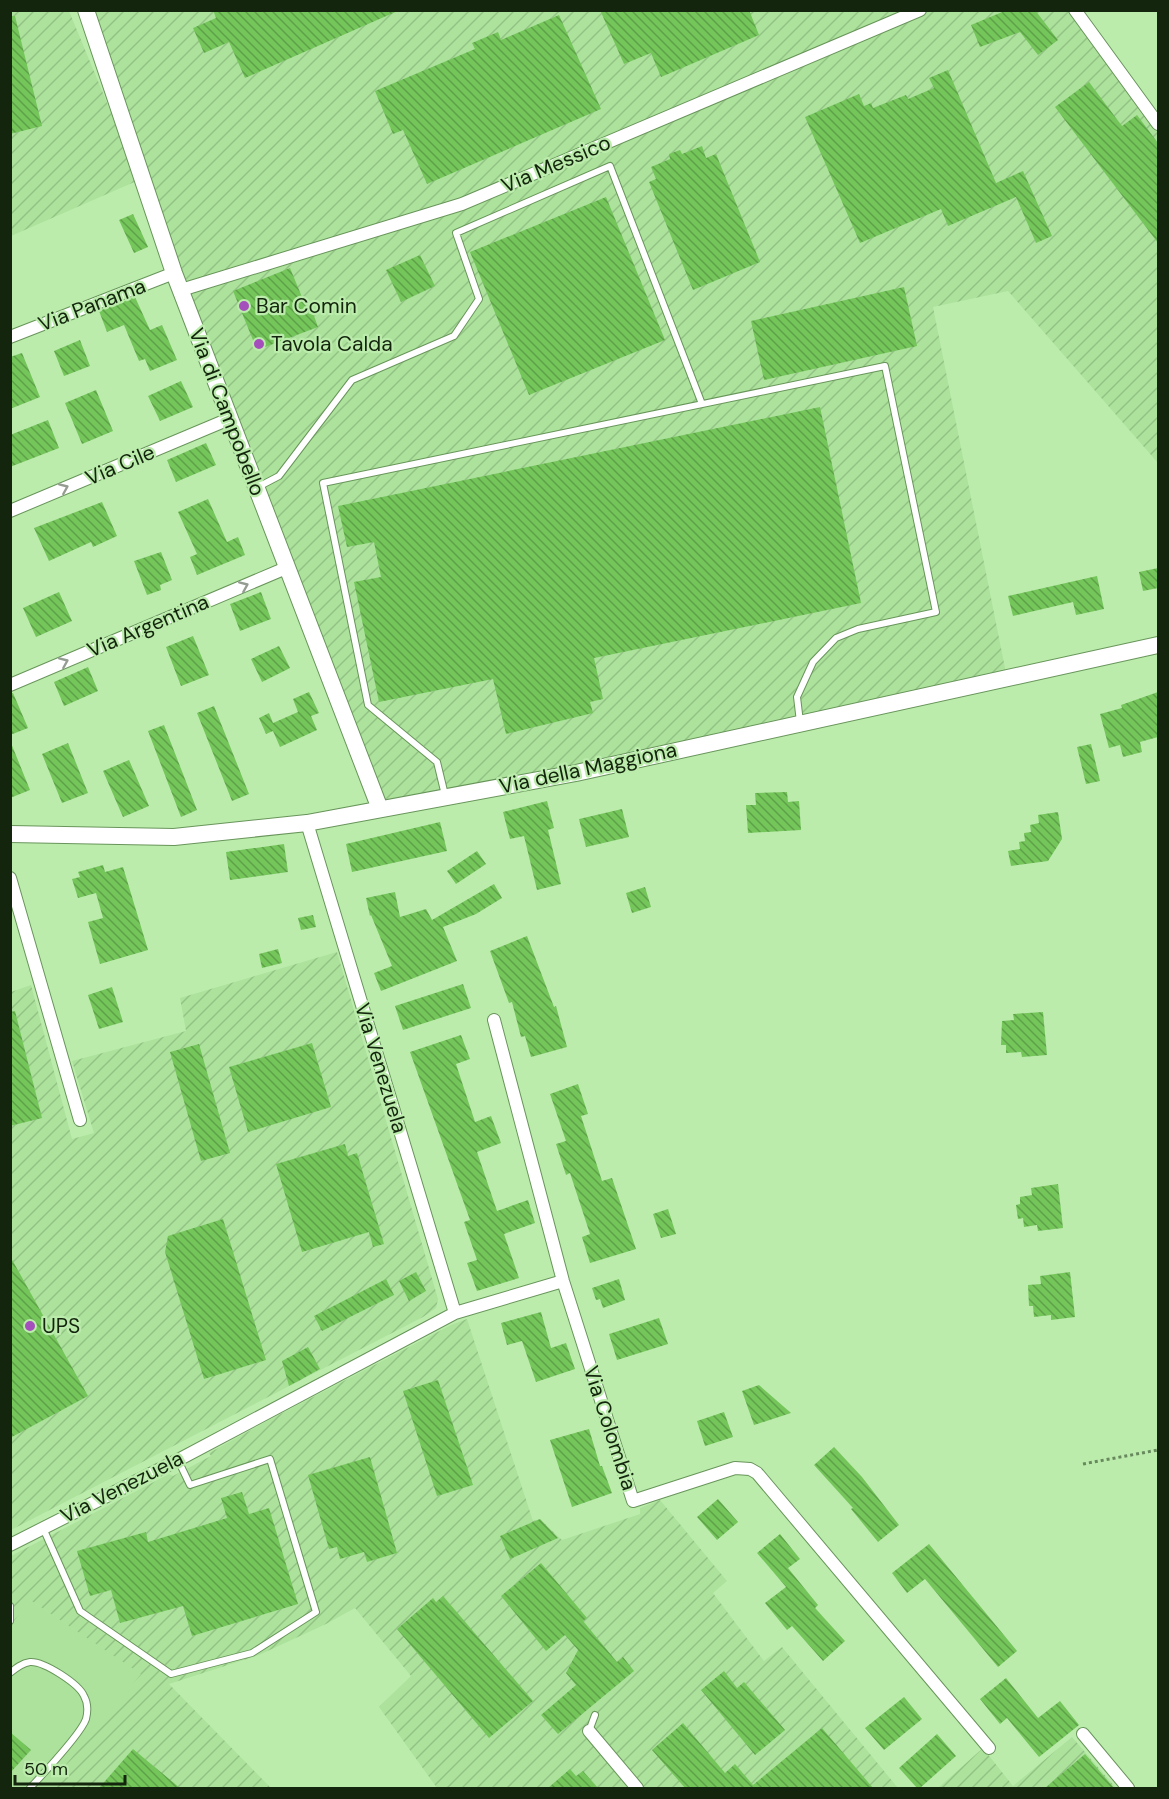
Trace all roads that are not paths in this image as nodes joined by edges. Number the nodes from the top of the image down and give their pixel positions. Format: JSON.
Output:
{"nodes":[{"id":1,"x":86,"y":10,"type":"edge"},
{"id":2,"x":920,"y":10,"type":"edge"},
{"id":3,"x":1075,"y":10,"type":"edge"},
{"id":4,"x":1158,"y":124,"type":"edge"},
{"id":5,"x":174,"y":273,"type":"junction"},
{"id":6,"x":181,"y":290,"type":"junction"},
{"id":7,"x":10,"y":336,"type":"edge"},
{"id":8,"x":702,"y":404,"type":"junction"},
{"id":9,"x":229,"y":420,"type":"junction"},
{"id":10,"x":255,"y":488,"type":"junction"},
{"id":11,"x":10,"y":511,"type":"edge"},
{"id":12,"x":286,"y":568,"type":"junction"},
{"id":13,"x":1158,"y":645,"type":"edge"},
{"id":14,"x":10,"y":685,"type":"edge"},
{"id":15,"x":800,"y":722,"type":"junction"},
{"id":16,"x":446,"y":797,"type":"junction"},
{"id":17,"x":380,"y":810,"type":"junction"},
{"id":18,"x":307,"y":823,"type":"junction"},
{"id":19,"x":10,"y":834,"type":"edge"},
{"id":20,"x":10,"y":878,"type":"edge"},
{"id":21,"x":494,"y":1020,"type":"dead end"},
{"id":22,"x":80,"y":1120,"type":"dead end"},
{"id":23,"x":563,"y":1281,"type":"junction"},
{"id":24,"x":455,"y":1313,"type":"junction"},
{"id":25,"x":178,"y":1460,"type":"junction"},
{"id":26,"x":42,"y":1527,"type":"junction"},
{"id":27,"x":10,"y":1545,"type":"edge"},
{"id":28,"x":10,"y":1606,"type":"edge"},
{"id":29,"x":10,"y":1621,"type":"edge"},
{"id":30,"x":10,"y":1673,"type":"edge"},
{"id":31,"x":595,"y":1716,"type":"dead end"},
{"id":32,"x":590,"y":1731,"type":"joint"},
{"id":33,"x":1083,"y":1734,"type":"dead end"},
{"id":34,"x":989,"y":1748,"type":"dead end"},
{"id":35,"x":30,"y":1788,"type":"edge"},
{"id":36,"x":637,"y":1788,"type":"edge"},
{"id":37,"x":1128,"y":1788,"type":"edge"}],
"edges":[{"from":1,"to":5,"type":"street","name":"Via di Campobello"},
{"from":2,"to":6,"type":"street","name":"Via Messico"},
{"from":3,"to":4,"type":"street"},
{"from":5,"to":6,"type":"street","name":"Via di Campobello"},
{"from":5,"to":7,"type":"street","name":"Via Panama"},
{"from":6,"to":9,"type":"street","name":"Via di Campobello"},
{"from":8,"to":10,"type":"lane"},
{"from":8,"to":15,"type":"lane"},
{"from":8,"to":16,"type":"lane"},
{"from":9,"to":10,"type":"street","name":"Via di Campobello"},
{"from":11,"to":9,"type":"street","name":"Via Cile","one_way":true},
{"from":10,"to":12,"type":"street","name":"Via di Campobello"},
{"from":14,"to":12,"type":"street","name":"Via Argentina","one_way":true},
{"from":12,"to":17,"type":"street","name":"Via di Campobello"},
{"from":13,"to":15,"type":"street","name":"Via della Maggiona"},
{"from":15,"to":16,"type":"street","name":"Via della Maggiona"},
{"from":16,"to":17,"type":"street","name":"Via della Maggiona"},
{"from":17,"to":18,"type":"street","name":"Via della Maggiona"},
{"from":18,"to":19,"type":"street","name":"Via della Maggiona"},
{"from":18,"to":24,"type":"street","name":"Via Venezuela"},
{"from":20,"to":22,"type":"street"},
{"from":21,"to":23,"type":"street","name":"Via Colombia"},
{"from":23,"to":24,"type":"street","name":"Via Venezuela"},
{"from":23,"to":34,"type":"street","name":"Via Colombia"},
{"from":24,"to":25,"type":"street","name":"Via Venezuela"},
{"from":25,"to":26,"type":"street","name":"Via Venezuela"},
{"from":25,"to":26,"type":"lane"},
{"from":26,"to":27,"type":"street","name":"Via Venezuela"},
{"from":28,"to":29,"type":"lane"},
{"from":30,"to":35,"type":"lane"},
{"from":31,"to":32,"type":"lane"},
{"from":32,"to":36,"type":"street"},
{"from":33,"to":37,"type":"street"}]}
